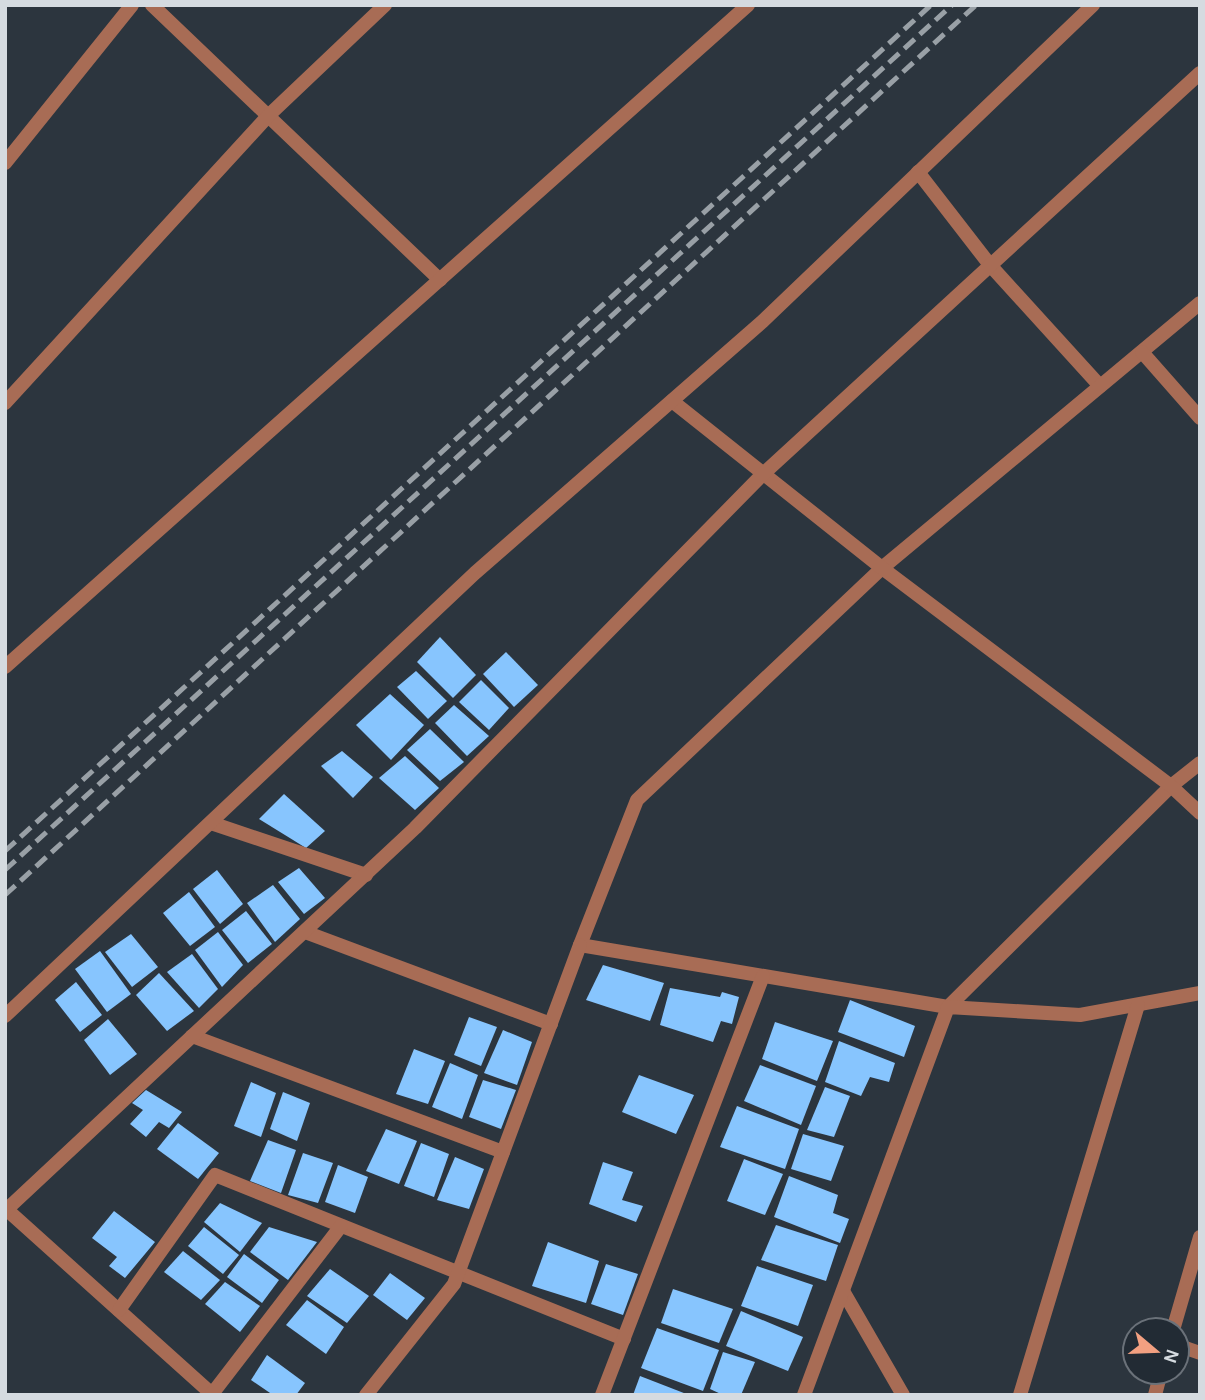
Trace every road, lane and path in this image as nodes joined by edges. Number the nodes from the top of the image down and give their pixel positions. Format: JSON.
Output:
{"nodes":[{"id":1,"x":132,"y":5,"type":"edge"},
{"id":2,"x":152,"y":5,"type":"edge"},
{"id":3,"x":385,"y":5,"type":"edge"},
{"id":4,"x":748,"y":5,"type":"edge"},
{"id":5,"x":1093,"y":5,"type":"edge"},
{"id":6,"x":1200,"y":73,"type":"edge"},
{"id":7,"x":268,"y":116,"type":"junction"},
{"id":8,"x":5,"y":163,"type":"edge"},
{"id":9,"x":918,"y":172,"type":"junction"},
{"id":10,"x":990,"y":265,"type":"junction"},
{"id":11,"x":440,"y":280,"type":"junction"},
{"id":12,"x":1200,"y":303,"type":"edge"},
{"id":13,"x":1142,"y":352,"type":"junction"},
{"id":14,"x":1100,"y":386,"type":"junction"},
{"id":15,"x":672,"y":401,"type":"junction"},
{"id":16,"x":5,"y":403,"type":"edge"},
{"id":17,"x":1200,"y":418,"type":"edge"},
{"id":18,"x":763,"y":474,"type":"junction"},
{"id":19,"x":882,"y":568,"type":"junction"},
{"id":20,"x":5,"y":667,"type":"edge"},
{"id":21,"x":1200,"y":763,"type":"edge"},
{"id":22,"x":1171,"y":786,"type":"junction"},
{"id":23,"x":1200,"y":813,"type":"edge"},
{"id":24,"x":211,"y":822,"type":"junction"},
{"id":25,"x":366,"y":875,"type":"junction"},
{"id":26,"x":305,"y":932,"type":"junction"},
{"id":27,"x":580,"y":945,"type":"junction"},
{"id":28,"x":763,"y":976,"type":"junction"},
{"id":29,"x":1200,"y":993,"type":"edge"},
{"id":30,"x":1138,"y":1004,"type":"junction"},
{"id":31,"x":948,"y":1007,"type":"junction"},
{"id":32,"x":5,"y":1016,"type":"edge"},
{"id":33,"x":551,"y":1024,"type":"junction"},
{"id":34,"x":192,"y":1036,"type":"junction"},
{"id":35,"x":503,"y":1152,"type":"junction"},
{"id":36,"x":6,"y":1210,"type":"edge"},
{"id":37,"x":341,"y":1226,"type":"junction"},
{"id":38,"x":1200,"y":1237,"type":"edge"},
{"id":39,"x":458,"y":1273,"type":"junction"},
{"id":40,"x":843,"y":1291,"type":"junction"},
{"id":41,"x":119,"y":1310,"type":"junction"},
{"id":42,"x":1177,"y":1316,"type":"edge"},
{"id":43,"x":624,"y":1339,"type":"junction"},
{"id":44,"x":212,"y":1394,"type":"edge"},
{"id":45,"x":366,"y":1395,"type":"edge"},
{"id":46,"x":602,"y":1395,"type":"edge"},
{"id":47,"x":804,"y":1395,"type":"edge"},
{"id":48,"x":903,"y":1395,"type":"edge"},
{"id":49,"x":1020,"y":1395,"type":"edge"}],
"edges":[{"from":1,"to":8,"type":"street"},
{"from":2,"to":7,"type":"street"},
{"from":3,"to":7,"type":"street"},
{"from":4,"to":11,"type":"street"},
{"from":5,"to":9,"type":"street"},
{"from":6,"to":10,"type":"street"},
{"from":7,"to":11,"type":"street"},
{"from":7,"to":16,"type":"street"},
{"from":9,"to":10,"type":"street"},
{"from":9,"to":15,"type":"street"},
{"from":10,"to":14,"type":"street"},
{"from":10,"to":18,"type":"street"},
{"from":11,"to":20,"type":"street"},
{"from":12,"to":13,"type":"street"},
{"from":13,"to":14,"type":"street"},
{"from":13,"to":17,"type":"street"},
{"from":14,"to":19,"type":"street"},
{"from":15,"to":18,"type":"street"},
{"from":15,"to":24,"type":"street"},
{"from":18,"to":19,"type":"street"},
{"from":18,"to":25,"type":"street"},
{"from":19,"to":22,"type":"street"},
{"from":19,"to":27,"type":"street"},
{"from":21,"to":22,"type":"street"},
{"from":22,"to":23,"type":"street"},
{"from":22,"to":31,"type":"street"},
{"from":24,"to":25,"type":"street"},
{"from":24,"to":32,"type":"street"},
{"from":25,"to":26,"type":"street"},
{"from":26,"to":33,"type":"street"},
{"from":26,"to":34,"type":"street"},
{"from":27,"to":28,"type":"street"},
{"from":27,"to":33,"type":"street"},
{"from":28,"to":31,"type":"street"},
{"from":28,"to":43,"type":"street"},
{"from":29,"to":30,"type":"street"},
{"from":30,"to":31,"type":"street"},
{"from":30,"to":49,"type":"street"},
{"from":31,"to":40,"type":"street"},
{"from":33,"to":35,"type":"street"},
{"from":34,"to":35,"type":"street"},
{"from":34,"to":36,"type":"street"},
{"from":35,"to":39,"type":"street"},
{"from":36,"to":41,"type":"street"},
{"from":37,"to":39,"type":"street"},
{"from":37,"to":41,"type":"street"},
{"from":37,"to":44,"type":"street"},
{"from":38,"to":42,"type":"street"},
{"from":39,"to":43,"type":"street"},
{"from":39,"to":45,"type":"street"},
{"from":40,"to":47,"type":"street"},
{"from":40,"to":48,"type":"street"},
{"from":41,"to":44,"type":"street"},
{"from":43,"to":46,"type":"street"}]}
